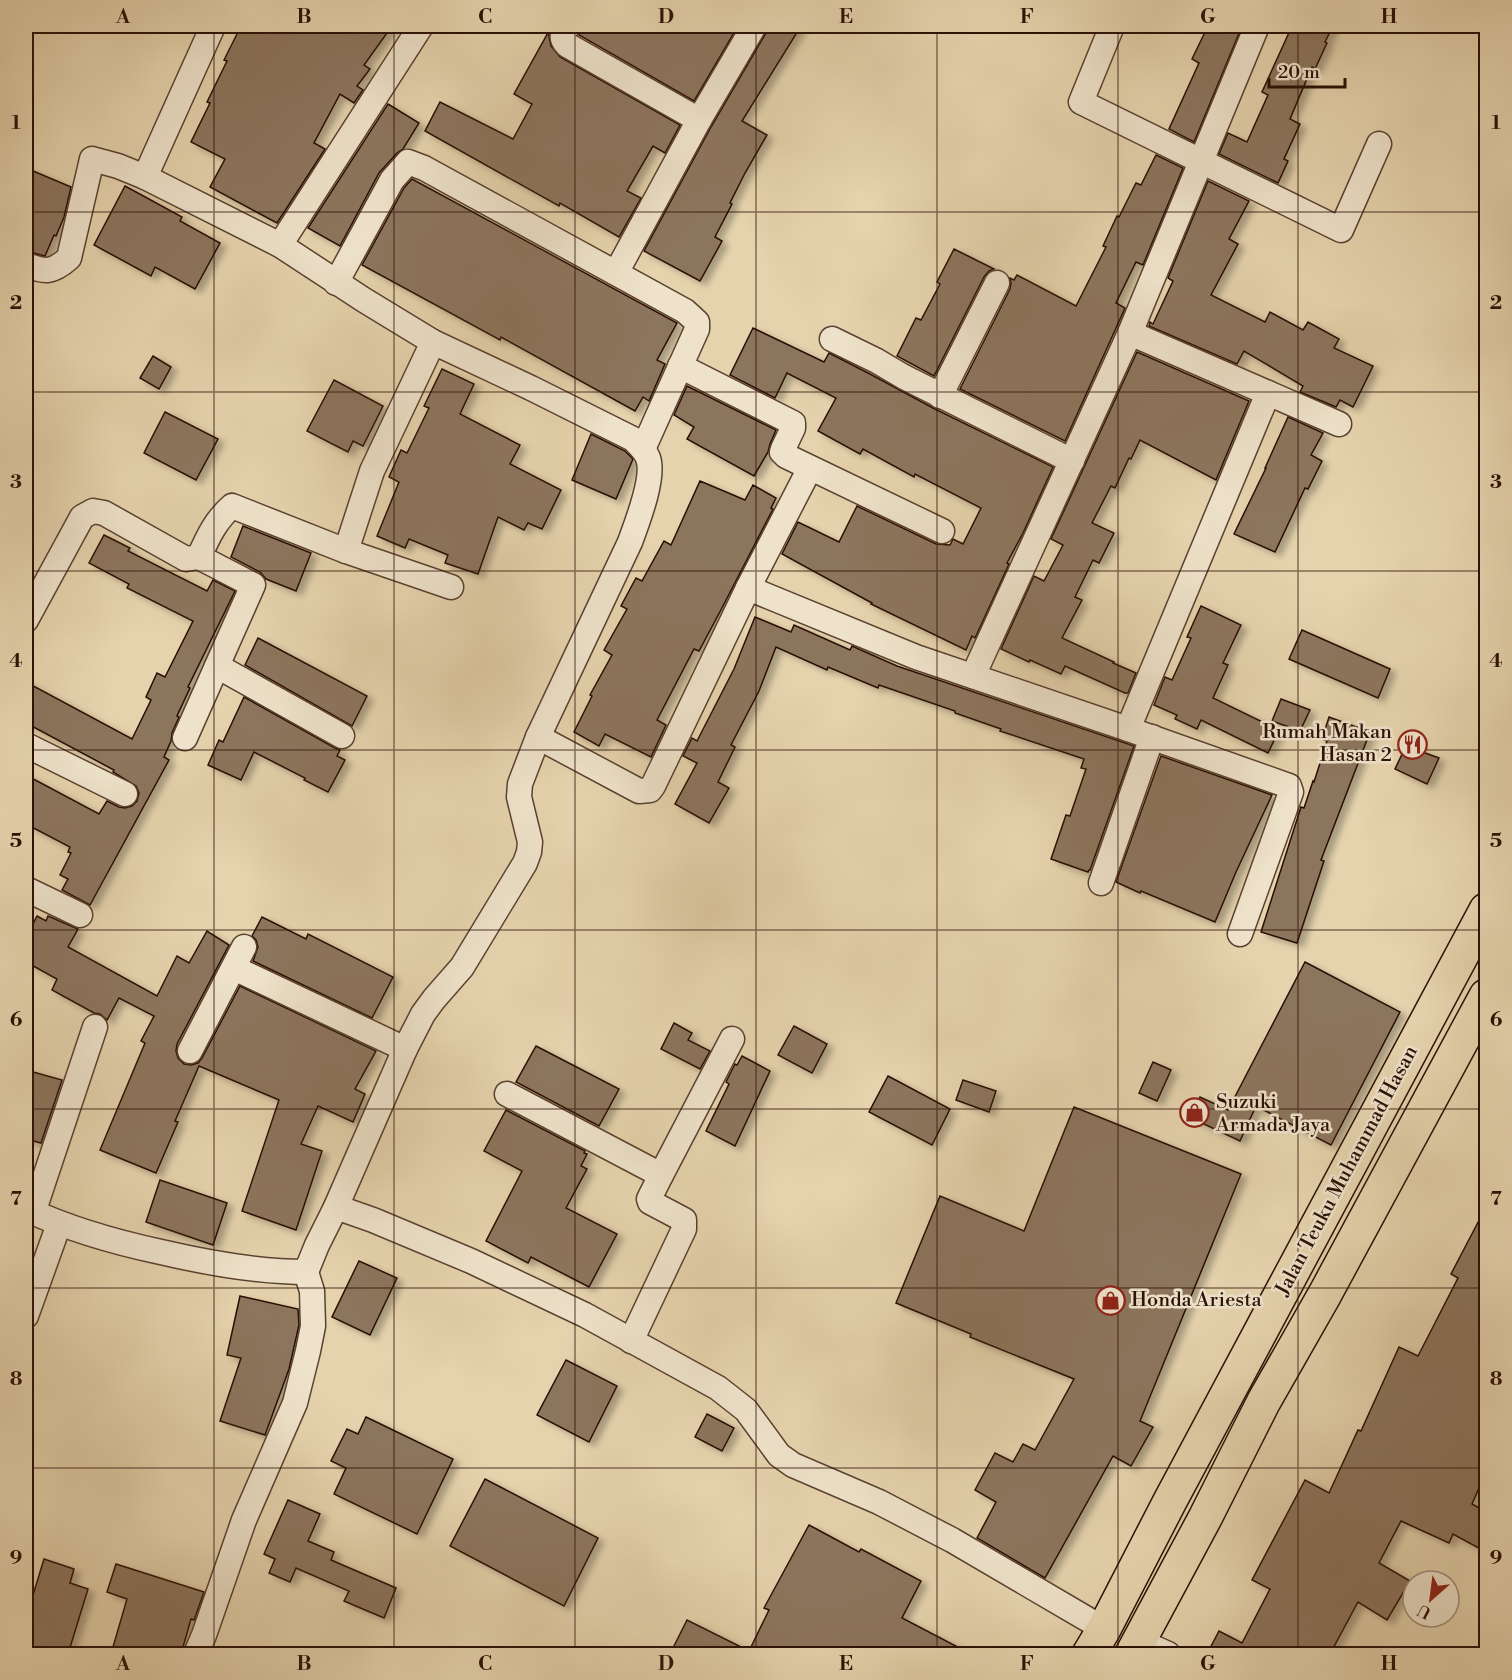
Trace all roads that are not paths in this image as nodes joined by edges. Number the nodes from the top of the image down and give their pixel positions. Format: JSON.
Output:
{"nodes":[{"id":1,"x":213,"y":26,"type":"edge"},
{"id":2,"x":421,"y":26,"type":"edge"},
{"id":3,"x":568,"y":26,"type":"edge"},
{"id":4,"x":754,"y":26,"type":"edge"},
{"id":5,"x":1112,"y":26,"type":"edge"},
{"id":6,"x":1257,"y":26,"type":"edge"},
{"id":7,"x":699,"y":120,"type":"junction"},
{"id":8,"x":1379,"y":144,"type":"dead end"},
{"id":9,"x":1201,"y":161,"type":"junction"},
{"id":10,"x":146,"y":177,"type":"junction"},
{"id":11,"x":280,"y":245,"type":"junction"},
{"id":12,"x":26,"y":265,"type":"edge"},
{"id":13,"x":616,"y":273,"type":"junction"},
{"id":14,"x":336,"y":283,"type":"junction"},
{"id":15,"x":997,"y":283,"type":"dead end"},
{"id":16,"x":1130,"y":333,"type":"junction"},
{"id":17,"x":832,"y":339,"type":"dead end"},
{"id":18,"x":433,"y":342,"type":"junction"},
{"id":19,"x":680,"y":366,"type":"junction"},
{"id":20,"x":1268,"y":393,"type":"junction"},
{"id":21,"x":940,"y":396,"type":"junction"},
{"id":22,"x":1339,"y":423,"type":"dead end"},
{"id":23,"x":643,"y":449,"type":"junction"},
{"id":24,"x":1072,"y":461,"type":"junction"},
{"id":25,"x":810,"y":468,"type":"junction"},
{"id":26,"x":942,"y":531,"type":"dead end"},
{"id":27,"x":346,"y":551,"type":"junction"},
{"id":28,"x":199,"y":557,"type":"junction"},
{"id":29,"x":451,"y":587,"type":"dead end"},
{"id":30,"x":748,"y":588,"type":"junction"},
{"id":31,"x":26,"y":620,"type":"edge"},
{"id":32,"x":217,"y":666,"type":"junction"},
{"id":33,"x":973,"y":676,"type":"junction"},
{"id":34,"x":1128,"y":729,"type":"junction"},
{"id":35,"x":342,"y":736,"type":"dead end"},
{"id":36,"x":538,"y":737,"type":"junction"},
{"id":37,"x":1152,"y":737,"type":"junction"},
{"id":38,"x":185,"y":738,"type":"dead end"},
{"id":39,"x":26,"y":746,"type":"edge"},
{"id":40,"x":125,"y":794,"type":"dead end"},
{"id":41,"x":1101,"y":883,"type":"dead end"},
{"id":42,"x":26,"y":889,"type":"edge"},
{"id":43,"x":1486,"y":910,"type":"edge"},
{"id":44,"x":80,"y":915,"type":"dead end"},
{"id":45,"x":1240,"y":933,"type":"dead end"},
{"id":46,"x":1486,"y":996,"type":"edge"},
{"id":47,"x":95,"y":1027,"type":"dead end"},
{"id":48,"x":732,"y":1039,"type":"dead end"},
{"id":49,"x":405,"y":1049,"type":"junction"},
{"id":50,"x":190,"y":1051,"type":"dead end"},
{"id":51,"x":507,"y":1094,"type":"dead end"},
{"id":52,"x":661,"y":1175,"type":"junction"},
{"id":53,"x":336,"y":1207,"type":"junction"},
{"id":54,"x":29,"y":1211,"type":"edge"},
{"id":55,"x":59,"y":1224,"type":"junction"},
{"id":56,"x":306,"y":1272,"type":"junction"},
{"id":57,"x":26,"y":1316,"type":"edge"},
{"id":58,"x":631,"y":1341,"type":"junction"},
{"id":59,"x":1170,"y":1501,"type":"junction"},
{"id":60,"x":1205,"y":1518,"type":"junction"},
{"id":61,"x":1097,"y":1642,"type":"edge"},
{"id":62,"x":1146,"y":1650,"type":"edge"},
{"id":63,"x":196,"y":1654,"type":"edge"}],
"edges":[{"from":1,"to":10,"type":"street"},
{"from":2,"to":11,"type":"street"},
{"from":3,"to":7,"type":"street"},
{"from":4,"to":7,"type":"street"},
{"from":5,"to":9,"type":"street"},
{"from":6,"to":9,"type":"street"},
{"from":7,"to":13,"type":"street"},
{"from":8,"to":9,"type":"street"},
{"from":9,"to":16,"type":"street"},
{"from":10,"to":11,"type":"street"},
{"from":10,"to":12,"type":"street"},
{"from":11,"to":14,"type":"street"},
{"from":13,"to":14,"type":"street"},
{"from":13,"to":19,"type":"street"},
{"from":14,"to":18,"type":"street"},
{"from":15,"to":21,"type":"street"},
{"from":16,"to":20,"type":"street"},
{"from":16,"to":24,"type":"street"},
{"from":17,"to":21,"type":"street"},
{"from":18,"to":23,"type":"street"},
{"from":18,"to":27,"type":"street"},
{"from":19,"to":23,"type":"street"},
{"from":19,"to":25,"type":"street"},
{"from":20,"to":22,"type":"street"},
{"from":20,"to":34,"type":"street"},
{"from":21,"to":24,"type":"street"},
{"from":23,"to":36,"type":"street"},
{"from":24,"to":33,"type":"street"},
{"from":25,"to":26,"type":"street"},
{"from":25,"to":30,"type":"street"},
{"from":27,"to":28,"type":"street"},
{"from":27,"to":29,"type":"street"},
{"from":28,"to":31,"type":"street"},
{"from":28,"to":32,"type":"street"},
{"from":30,"to":33,"type":"street"},
{"from":30,"to":36,"type":"street"},
{"from":32,"to":35,"type":"street"},
{"from":32,"to":38,"type":"street"},
{"from":33,"to":34,"type":"street"},
{"from":34,"to":37,"type":"street"},
{"from":36,"to":49,"type":"street"},
{"from":37,"to":41,"type":"street"},
{"from":37,"to":45,"type":"street"},
{"from":39,"to":40,"type":"street"},
{"from":42,"to":44,"type":"street"},
{"from":43,"to":59,"type":"highway","name":"Jalan Teuku Muhammad Hasan"},
{"from":46,"to":60,"type":"highway","name":"Jalan Teuku Muhammad Hasan"},
{"from":47,"to":54,"type":"street"},
{"from":48,"to":52,"type":"street"},
{"from":49,"to":50,"type":"street"},
{"from":49,"to":53,"type":"street"},
{"from":51,"to":52,"type":"street"},
{"from":52,"to":58,"type":"street"},
{"from":53,"to":56,"type":"street"},
{"from":53,"to":58,"type":"street"},
{"from":54,"to":55,"type":"street"},
{"from":55,"to":56,"type":"street"},
{"from":55,"to":57,"type":"street"},
{"from":56,"to":63,"type":"street"},
{"from":58,"to":61,"type":"street"},
{"from":59,"to":60,"type":"highway"},
{"from":59,"to":61,"type":"highway","name":"Jalan Teuku Muhammad Hasan"},
{"from":60,"to":62,"type":"highway","name":"Jalan Teuku Muhammad Hasan"}]}
